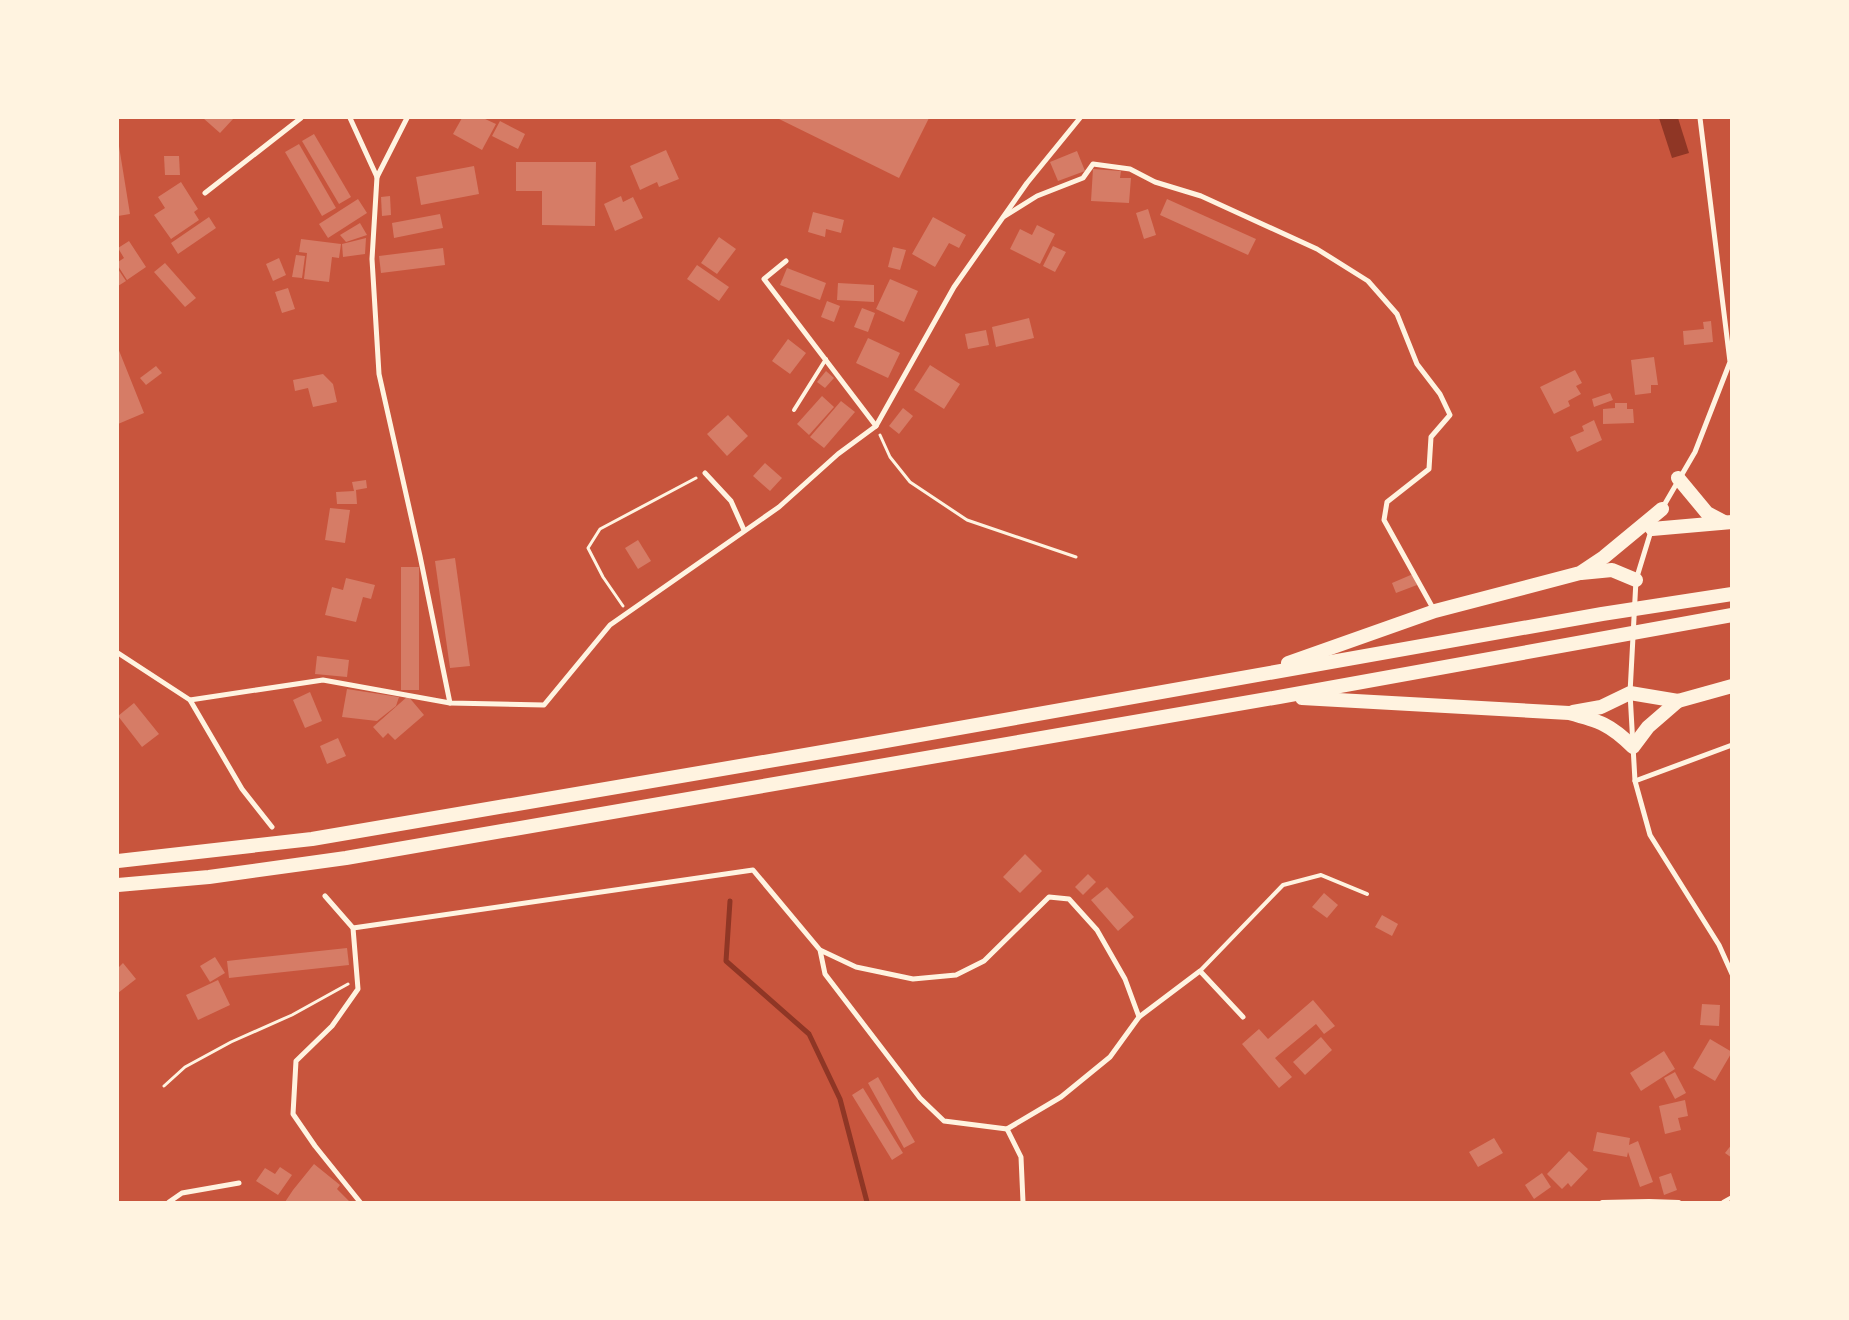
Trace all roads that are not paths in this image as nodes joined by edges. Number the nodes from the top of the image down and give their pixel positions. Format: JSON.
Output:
{"nodes":[{"id":1,"x":301,"y":118,"type":"edge"},
{"id":2,"x":350,"y":118,"type":"edge"},
{"id":3,"x":408,"y":118,"type":"edge"},
{"id":4,"x":1080,"y":118,"type":"edge"},
{"id":5,"x":1700,"y":118,"type":"edge"},
{"id":6,"x":377,"y":177,"type":"junction"},
{"id":7,"x":205,"y":192,"type":"dead end"},
{"id":8,"x":1003,"y":217,"type":"junction"},
{"id":9,"x":786,"y":261,"type":"dead end"},
{"id":10,"x":826,"y":359,"type":"junction"},
{"id":11,"x":794,"y":410,"type":"dead end"},
{"id":12,"x":876,"y":426,"type":"junction"},
{"id":13,"x":705,"y":473,"type":"road end"},
{"id":14,"x":1678,"y":478,"type":"junction"},
{"id":15,"x":1662,"y":509,"type":"junction"},
{"id":16,"x":1728,"y":522,"type":"edge"},
{"id":17,"x":1652,"y":529,"type":"junction"},
{"id":18,"x":744,"y":530,"type":"junction"},
{"id":19,"x":1580,"y":573,"type":"junction"},
{"id":20,"x":1636,"y":580,"type":"junction"},
{"id":21,"x":1732,"y":594,"type":"edge"},
{"id":22,"x":1435,"y":611,"type":"junction"},
{"id":23,"x":1732,"y":615,"type":"edge"},
{"id":24,"x":118,"y":652,"type":"edge"},
{"id":25,"x":1251,"y":676,"type":"junction"},
{"id":26,"x":1732,"y":686,"type":"edge"},
{"id":27,"x":1630,"y":693,"type":"junction"},
{"id":28,"x":1279,"y":697,"type":"junction"},
{"id":29,"x":190,"y":700,"type":"junction"},
{"id":30,"x":1678,"y":701,"type":"junction"},
{"id":31,"x":450,"y":703,"type":"junction"},
{"id":32,"x":1569,"y":713,"type":"junction"},
{"id":33,"x":1732,"y":745,"type":"edge"},
{"id":34,"x":1633,"y":747,"type":"junction"},
{"id":35,"x":1635,"y":781,"type":"junction"},
{"id":36,"x":272,"y":827,"type":"dead end"},
{"id":37,"x":118,"y":861,"type":"edge"},
{"id":38,"x":118,"y":885,"type":"edge"},
{"id":39,"x":1367,"y":894,"type":"dead end"},
{"id":40,"x":325,"y":896,"type":"dead end"},
{"id":41,"x":353,"y":928,"type":"junction"},
{"id":42,"x":820,"y":950,"type":"junction"},
{"id":43,"x":1200,"y":971,"type":"junction"},
{"id":44,"x":1732,"y":974,"type":"edge"},
{"id":45,"x":1139,"y":1017,"type":"junction"},
{"id":46,"x":1244,"y":1017,"type":"dead end"},
{"id":47,"x":1007,"y":1129,"type":"junction"},
{"id":48,"x":239,"y":1183,"type":"dead end"},
{"id":49,"x":1732,"y":1197,"type":"edge"},
{"id":50,"x":169,"y":1202,"type":"edge"},
{"id":51,"x":360,"y":1202,"type":"edge"},
{"id":52,"x":1023,"y":1202,"type":"edge"},
{"id":53,"x":1602,"y":1202,"type":"edge"},
{"id":54,"x":1679,"y":1202,"type":"edge"},
{"id":55,"x":1723,"y":1202,"type":"edge"}],
"edges":[{"from":1,"to":7,"type":"street"},
{"from":2,"to":6,"type":"street"},
{"from":3,"to":6,"type":"street"},
{"from":4,"to":8,"type":"street"},
{"from":5,"to":14,"type":"street"},
{"from":6,"to":31,"type":"street"},
{"from":8,"to":12,"type":"street"},
{"from":8,"to":22,"type":"street"},
{"from":9,"to":10,"type":"street"},
{"from":10,"to":11,"type":"lane"},
{"from":10,"to":12,"type":"street"},
{"from":12,"to":18,"type":"street"},
{"from":13,"to":18,"type":"street"},
{"from":14,"to":15,"type":"street"},
{"from":14,"to":16,"type":"highway"},
{"from":15,"to":17,"type":"street"},
{"from":15,"to":19,"type":"highway"},
{"from":16,"to":17,"type":"highway"},
{"from":17,"to":20,"type":"street"},
{"from":18,"to":31,"type":"street"},
{"from":19,"to":20,"type":"highway"},
{"from":19,"to":22,"type":"highway"},
{"from":20,"to":27,"type":"street"},
{"from":21,"to":25,"type":"highway"},
{"from":22,"to":25,"type":"highway"},
{"from":23,"to":28,"type":"highway"},
{"from":24,"to":29,"type":"street"},
{"from":25,"to":37,"type":"highway"},
{"from":26,"to":30,"type":"highway"},
{"from":27,"to":30,"type":"highway"},
{"from":27,"to":32,"type":"highway"},
{"from":27,"to":34,"type":"street"},
{"from":28,"to":32,"type":"highway"},
{"from":28,"to":38,"type":"highway"},
{"from":29,"to":31,"type":"street"},
{"from":29,"to":36,"type":"street"},
{"from":30,"to":34,"type":"highway"},
{"from":32,"to":34,"type":"highway"},
{"from":33,"to":35,"type":"street"},
{"from":34,"to":35,"type":"street"},
{"from":35,"to":44,"type":"street"},
{"from":39,"to":43,"type":"lane"},
{"from":40,"to":41,"type":"street"},
{"from":41,"to":42,"type":"street"},
{"from":41,"to":51,"type":"street"},
{"from":42,"to":45,"type":"street"},
{"from":42,"to":47,"type":"street"},
{"from":43,"to":45,"type":"street"},
{"from":43,"to":46,"type":"street"},
{"from":45,"to":47,"type":"street"},
{"from":47,"to":52,"type":"street"},
{"from":48,"to":50,"type":"street"},
{"from":49,"to":55,"type":"lane"},
{"from":53,"to":54,"type":"lane"}]}
